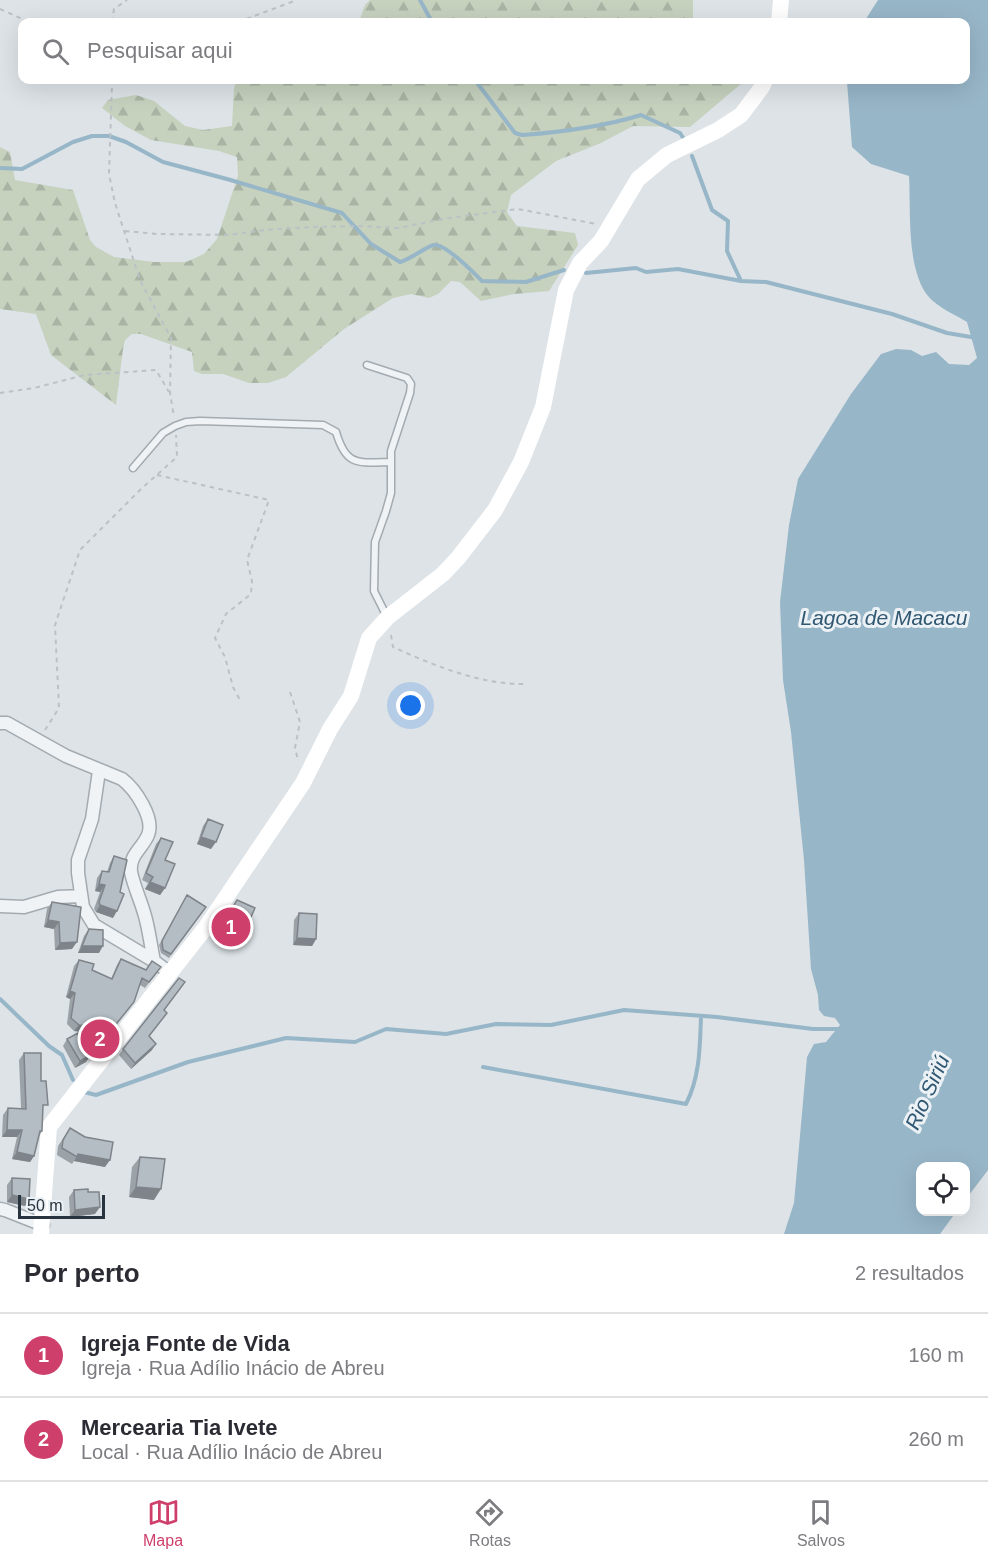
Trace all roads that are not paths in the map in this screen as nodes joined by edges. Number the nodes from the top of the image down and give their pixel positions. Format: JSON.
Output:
{"nodes":[{"id":1,"x":781,"y":0,"type":"edge"},
{"id":2,"x":779,"y":18,"type":"edge"},
{"id":3,"x":763,"y":84,"type":"edge"},
{"id":4,"x":367,"y":365,"type":"dead end"},
{"id":5,"x":389,"y":462,"type":"junction"},
{"id":6,"x":133,"y":468,"type":"dead end"},
{"id":7,"x":388,"y":617,"type":"junction"},
{"id":8,"x":0,"y":723,"type":"edge"},
{"id":9,"x":99,"y":771,"type":"junction"},
{"id":10,"x":81,"y":896,"type":"junction"},
{"id":11,"x":0,"y":906,"type":"edge"},
{"id":12,"x":154,"y":962,"type":"junction"},
{"id":13,"x":170,"y":973,"type":"junction"},
{"id":14,"x":0,"y":1209,"type":"edge"},
{"id":15,"x":42,"y":1230,"type":"edge"}],
"edges":[{"from":1,"to":2,"type":"street"},
{"from":3,"to":7,"type":"street"},
{"from":4,"to":5,"type":"lane"},
{"from":5,"to":6,"type":"lane"},
{"from":5,"to":7,"type":"lane"},
{"from":7,"to":13,"type":"street"},
{"from":8,"to":9,"type":"street"},
{"from":9,"to":10,"type":"street"},
{"from":9,"to":12,"type":"street"},
{"from":10,"to":11,"type":"street"},
{"from":10,"to":12,"type":"street"},
{"from":12,"to":13,"type":"street"},
{"from":13,"to":15,"type":"street"},
{"from":14,"to":15,"type":"street"}]}
